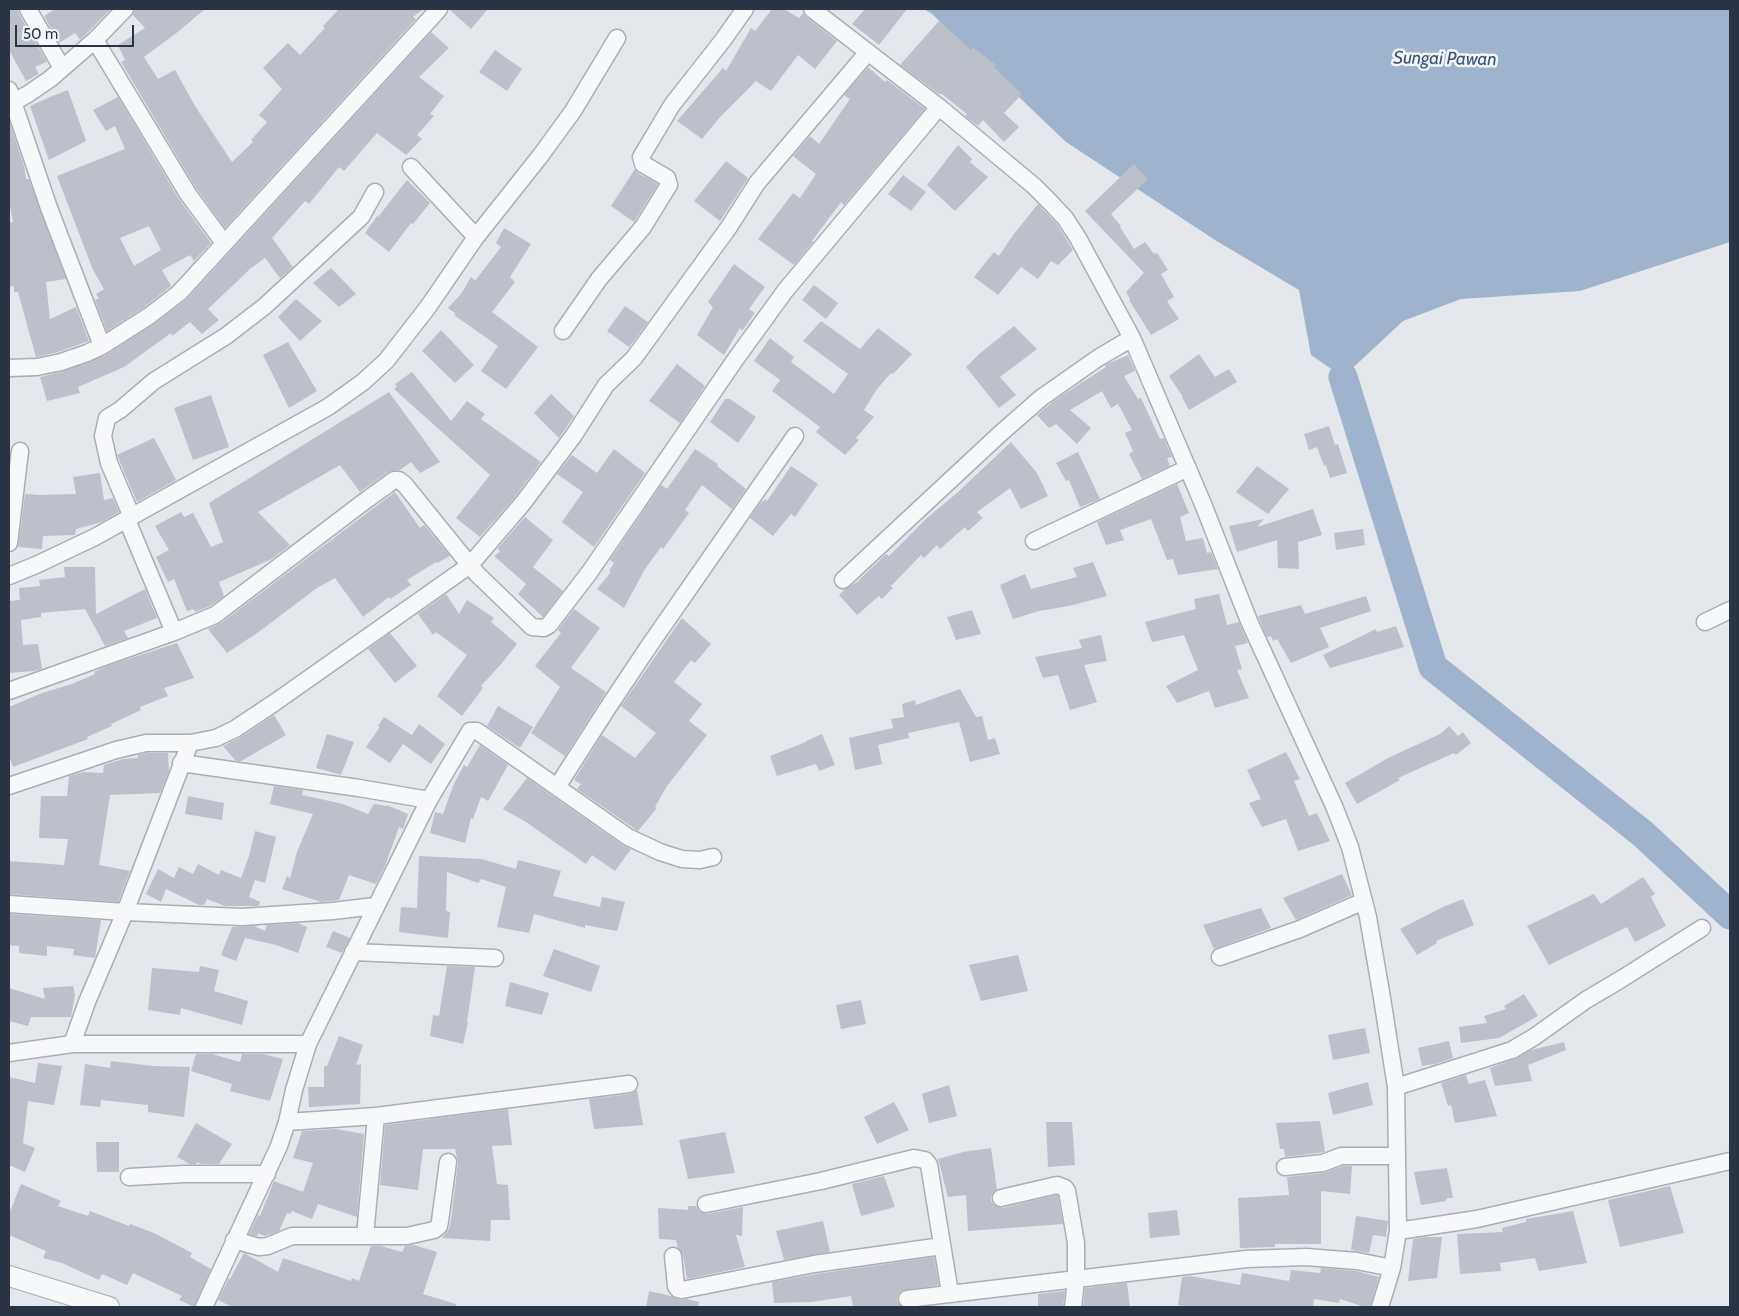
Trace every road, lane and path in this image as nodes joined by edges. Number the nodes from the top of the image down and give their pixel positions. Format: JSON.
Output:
{"nodes":[{"id":1,"x":28,"y":9,"type":"edge"},
{"id":2,"x":125,"y":9,"type":"edge"},
{"id":3,"x":439,"y":9,"type":"edge"},
{"id":4,"x":745,"y":9,"type":"edge"},
{"id":5,"x":812,"y":9,"type":"edge"},
{"id":6,"x":617,"y":38,"type":"dead end"},
{"id":7,"x":95,"y":40,"type":"junction"},
{"id":8,"x":868,"y":52,"type":"junction"},
{"id":9,"x":62,"y":68,"type":"junction"},
{"id":10,"x":10,"y":99,"type":"edge"},
{"id":11,"x":939,"y":107,"type":"junction"},
{"id":12,"x":411,"y":167,"type":"dead end"},
{"id":13,"x":375,"y":192,"type":"dead end"},
{"id":14,"x":476,"y":237,"type":"junction"},
{"id":15,"x":224,"y":243,"type":"junction"},
{"id":16,"x":563,"y":331,"type":"dead end"},
{"id":17,"x":1132,"y":338,"type":"junction"},
{"id":18,"x":102,"y":346,"type":"junction"},
{"id":19,"x":9,"y":368,"type":"edge"},
{"id":20,"x":795,"y":436,"type":"dead end"},
{"id":21,"x":20,"y":451,"type":"dead end"},
{"id":22,"x":1188,"y":468,"type":"junction"},
{"id":23,"x":130,"y":519,"type":"junction"},
{"id":24,"x":1034,"y":541,"type":"dead end"},
{"id":25,"x":9,"y":543,"type":"edge"},
{"id":26,"x":470,"y":565,"type":"junction"},
{"id":27,"x":9,"y":576,"type":"edge"},
{"id":28,"x":843,"y":580,"type":"dead end"},
{"id":29,"x":1730,"y":610,"type":"edge"},
{"id":30,"x":1705,"y":622,"type":"dead end"},
{"id":31,"x":174,"y":632,"type":"junction"},
{"id":32,"x":9,"y":690,"type":"edge"},
{"id":33,"x":190,"y":743,"type":"junction"},
{"id":34,"x":181,"y":763,"type":"junction"},
{"id":35,"x":9,"y":786,"type":"edge"},
{"id":36,"x":557,"y":787,"type":"junction"},
{"id":37,"x":429,"y":800,"type":"junction"},
{"id":38,"x":713,"y":856,"type":"dead end"},
{"id":39,"x":1364,"y":901,"type":"junction"},
{"id":40,"x":9,"y":904,"type":"edge"},
{"id":41,"x":375,"y":906,"type":"junction"},
{"id":42,"x":125,"y":912,"type":"junction"},
{"id":43,"x":1702,"y":928,"type":"dead end"},
{"id":44,"x":353,"y":952,"type":"junction"},
{"id":45,"x":1220,"y":957,"type":"dead end"},
{"id":46,"x":495,"y":958,"type":"dead end"},
{"id":47,"x":72,"y":1044,"type":"junction"},
{"id":48,"x":308,"y":1044,"type":"junction"},
{"id":49,"x":9,"y":1053,"type":"edge"},
{"id":50,"x":629,"y":1084,"type":"dead end"},
{"id":51,"x":1396,"y":1087,"type":"junction"},
{"id":52,"x":376,"y":1116,"type":"junction"},
{"id":53,"x":287,"y":1122,"type":"junction"},
{"id":54,"x":1397,"y":1156,"type":"junction"},
{"id":55,"x":448,"y":1162,"type":"dead end"},
{"id":56,"x":1730,"y":1162,"type":"edge"},
{"id":57,"x":1285,"y":1167,"type":"dead end"},
{"id":58,"x":267,"y":1174,"type":"junction"},
{"id":59,"x":129,"y":1177,"type":"dead end"},
{"id":60,"x":1001,"y":1198,"type":"dead end"},
{"id":61,"x":706,"y":1204,"type":"dead end"},
{"id":62,"x":1398,"y":1230,"type":"junction"},
{"id":63,"x":365,"y":1236,"type":"junction"},
{"id":64,"x":234,"y":1240,"type":"junction"},
{"id":65,"x":942,"y":1246,"type":"junction"},
{"id":66,"x":673,"y":1256,"type":"dead end"},
{"id":67,"x":1392,"y":1268,"type":"junction"},
{"id":68,"x":9,"y":1276,"type":"edge"},
{"id":69,"x":1076,"y":1280,"type":"junction"},
{"id":70,"x":950,"y":1293,"type":"junction"},
{"id":71,"x":907,"y":1299,"type":"dead end"},
{"id":72,"x":109,"y":1307,"type":"edge"},
{"id":73,"x":204,"y":1307,"type":"edge"},
{"id":74,"x":1073,"y":1307,"type":"edge"},
{"id":75,"x":1380,"y":1307,"type":"edge"}],
"edges":[{"from":1,"to":9,"type":"street"},
{"from":2,"to":7,"type":"street"},
{"from":3,"to":15,"type":"street"},
{"from":4,"to":16,"type":"street"},
{"from":5,"to":8,"type":"street"},
{"from":6,"to":14,"type":"street"},
{"from":7,"to":9,"type":"street"},
{"from":7,"to":15,"type":"street"},
{"from":8,"to":11,"type":"street"},
{"from":8,"to":26,"type":"street"},
{"from":9,"to":10,"type":"street"},
{"from":10,"to":18,"type":"street"},
{"from":11,"to":17,"type":"street"},
{"from":11,"to":26,"type":"street"},
{"from":12,"to":14,"type":"street"},
{"from":13,"to":23,"type":"street"},
{"from":14,"to":23,"type":"street"},
{"from":15,"to":18,"type":"street"},
{"from":17,"to":22,"type":"street"},
{"from":17,"to":28,"type":"street"},
{"from":18,"to":19,"type":"street"},
{"from":20,"to":36,"type":"street"},
{"from":21,"to":25,"type":"street"},
{"from":22,"to":24,"type":"street"},
{"from":22,"to":39,"type":"street"},
{"from":23,"to":27,"type":"street"},
{"from":23,"to":31,"type":"street"},
{"from":26,"to":31,"type":"street"},
{"from":26,"to":33,"type":"street"},
{"from":29,"to":30,"type":"street"},
{"from":31,"to":32,"type":"street"},
{"from":33,"to":34,"type":"street"},
{"from":33,"to":35,"type":"street"},
{"from":34,"to":37,"type":"street"},
{"from":34,"to":42,"type":"street"},
{"from":36,"to":37,"type":"street"},
{"from":36,"to":38,"type":"street"},
{"from":37,"to":41,"type":"street"},
{"from":39,"to":45,"type":"street"},
{"from":39,"to":51,"type":"street"},
{"from":40,"to":42,"type":"street"},
{"from":41,"to":42,"type":"street"},
{"from":41,"to":44,"type":"street"},
{"from":42,"to":47,"type":"street"},
{"from":43,"to":51,"type":"street"},
{"from":44,"to":46,"type":"street"},
{"from":44,"to":48,"type":"street"},
{"from":47,"to":48,"type":"street"},
{"from":47,"to":49,"type":"street"},
{"from":48,"to":53,"type":"street"},
{"from":50,"to":52,"type":"street"},
{"from":51,"to":54,"type":"street"},
{"from":52,"to":53,"type":"street"},
{"from":52,"to":63,"type":"street"},
{"from":53,"to":58,"type":"street"},
{"from":54,"to":57,"type":"street"},
{"from":54,"to":62,"type":"street"},
{"from":55,"to":63,"type":"street"},
{"from":56,"to":62,"type":"street"},
{"from":58,"to":59,"type":"street"},
{"from":58,"to":64,"type":"street"},
{"from":60,"to":69,"type":"street"},
{"from":61,"to":65,"type":"street"},
{"from":62,"to":67,"type":"street"},
{"from":63,"to":64,"type":"street"},
{"from":64,"to":73,"type":"street"},
{"from":65,"to":66,"type":"street"},
{"from":65,"to":70,"type":"street"},
{"from":67,"to":69,"type":"street"},
{"from":67,"to":75,"type":"street"},
{"from":68,"to":72,"type":"street"},
{"from":69,"to":70,"type":"street"},
{"from":69,"to":74,"type":"street"},
{"from":70,"to":71,"type":"street"}]}
